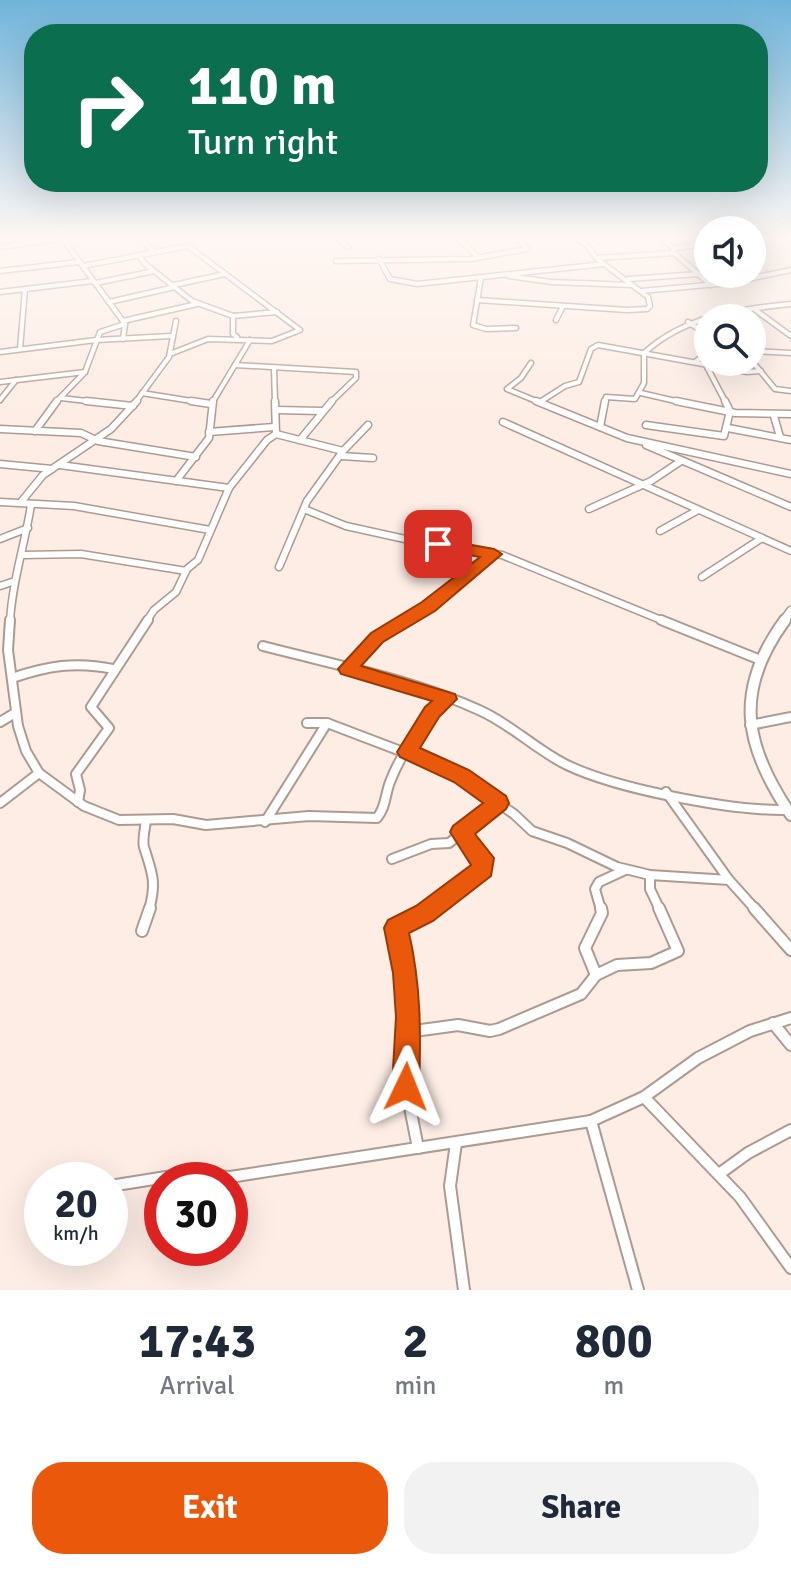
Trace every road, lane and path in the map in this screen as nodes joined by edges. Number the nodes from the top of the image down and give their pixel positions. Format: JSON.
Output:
{"nodes":[{"id":1,"x":24,"y":296,"type":"edge"},
{"id":2,"x":105,"y":296,"type":"edge"},
{"id":3,"x":133,"y":296,"type":"edge"},
{"id":4,"x":187,"y":296,"type":"edge"},
{"id":5,"x":255,"y":296,"type":"edge"},
{"id":6,"x":479,"y":296,"type":"edge"},
{"id":7,"x":647,"y":296,"type":"edge"},
{"id":8,"x":477,"y":300,"type":"junction"},
{"id":9,"x":109,"y":302,"type":"junction"},
{"id":10,"x":197,"y":304,"type":"junction"},
{"id":11,"x":791,"y":304,"type":"edge"},
{"id":12,"x":563,"y":306,"type":"junction"},
{"id":13,"x":766,"y":307,"type":"edge"},
{"id":14,"x":277,"y":312,"type":"junction"},
{"id":15,"x":233,"y":316,"type":"junction"},
{"id":16,"x":766,"y":317,"type":"edge"},
{"id":17,"x":556,"y":320,"type":"dead end"},
{"id":18,"x":176,"y":321,"type":"dead end"},
{"id":19,"x":694,"y":321,"type":"edge"},
{"id":20,"x":688,"y":322,"type":"junction"},
{"id":21,"x":124,"y":323,"type":"junction"},
{"id":22,"x":694,"y":326,"type":"edge"},
{"id":23,"x":516,"y":328,"type":"dead end"},
{"id":24,"x":233,"y":332,"type":"junction"},
{"id":25,"x":171,"y":336,"type":"junction"},
{"id":26,"x":791,"y":336,"type":"edge"},
{"id":27,"x":218,"y":338,"type":"junction"},
{"id":28,"x":239,"y":338,"type":"junction"},
{"id":29,"x":123,"y":339,"type":"junction"},
{"id":30,"x":96,"y":340,"type":"junction"},
{"id":31,"x":250,"y":340,"type":"junction"},
{"id":32,"x":20,"y":349,"type":"junction"},
{"id":33,"x":0,"y":352,"type":"edge"},
{"id":34,"x":766,"y":352,"type":"edge"},
{"id":35,"x":644,"y":353,"type":"junction"},
{"id":36,"x":791,"y":353,"type":"edge"},
{"id":37,"x":170,"y":354,"type":"junction"},
{"id":38,"x":694,"y":362,"type":"edge"},
{"id":39,"x":531,"y":363,"type":"dead end"},
{"id":40,"x":235,"y":365,"type":"junction"},
{"id":41,"x":274,"y":368,"type":"junction"},
{"id":42,"x":85,"y":372,"type":"junction"},
{"id":43,"x":712,"y":376,"type":"edge"},
{"id":44,"x":765,"y":376,"type":"edge"},
{"id":45,"x":16,"y":380,"type":"junction"},
{"id":46,"x":0,"y":382,"type":"edge"},
{"id":47,"x":791,"y":391,"type":"edge"},
{"id":48,"x":142,"y":393,"type":"junction"},
{"id":49,"x":641,"y":393,"type":"junction"},
{"id":50,"x":61,"y":398,"type":"junction"},
{"id":51,"x":0,"y":400,"type":"edge"},
{"id":52,"x":540,"y":402,"type":"junction"},
{"id":53,"x":211,"y":404,"type":"junction"},
{"id":54,"x":133,"y":406,"type":"junction"},
{"id":55,"x":276,"y":410,"type":"junction"},
{"id":56,"x":322,"y":411,"type":"junction"},
{"id":57,"x":730,"y":411,"type":"junction"},
{"id":58,"x":791,"y":414,"type":"edge"},
{"id":59,"x":774,"y":416,"type":"junction"},
{"id":60,"x":503,"y":422,"type":"dead end"},
{"id":61,"x":368,"y":425,"type":"dead end"},
{"id":62,"x":646,"y":425,"type":"dead end"},
{"id":63,"x":600,"y":427,"type":"junction"},
{"id":64,"x":728,"y":428,"type":"junction"},
{"id":65,"x":0,"y":429,"type":"edge"},
{"id":66,"x":35,"y":431,"type":"junction"},
{"id":67,"x":275,"y":431,"type":"junction"},
{"id":68,"x":209,"y":432,"type":"junction"},
{"id":69,"x":780,"y":437,"type":"junction"},
{"id":70,"x":95,"y":439,"type":"junction"},
{"id":71,"x":300,"y":440,"type":"junction"},
{"id":72,"x":791,"y":440,"type":"edge"},
{"id":73,"x":642,"y":442,"type":"junction"},
{"id":74,"x":342,"y":453,"type":"junction"},
{"id":75,"x":196,"y":457,"type":"junction"},
{"id":76,"x":373,"y":458,"type":"dead end"},
{"id":77,"x":681,"y":461,"type":"junction"},
{"id":78,"x":0,"y":464,"type":"edge"},
{"id":79,"x":60,"y":465,"type":"junction"},
{"id":80,"x":52,"y":469,"type":"junction"},
{"id":81,"x":791,"y":474,"type":"edge"},
{"id":82,"x":176,"y":481,"type":"junction"},
{"id":83,"x":641,"y":485,"type":"junction"},
{"id":84,"x":229,"y":488,"type":"junction"},
{"id":85,"x":0,"y":502,"type":"edge"},
{"id":86,"x":21,"y":502,"type":"junction"},
{"id":87,"x":31,"y":505,"type":"junction"},
{"id":88,"x":791,"y":507,"type":"edge"},
{"id":89,"x":304,"y":509,"type":"junction"},
{"id":90,"x":589,"y":509,"type":"dead end"},
{"id":91,"x":698,"y":510,"type":"junction"},
{"id":92,"x":28,"y":528,"type":"junction"},
{"id":93,"x":210,"y":530,"type":"junction"},
{"id":94,"x":660,"y":531,"type":"dead end"},
{"id":95,"x":762,"y":538,"type":"junction"},
{"id":96,"x":0,"y":539,"type":"edge"},
{"id":97,"x":791,"y":551,"type":"edge"},
{"id":98,"x":494,"y":554,"type":"junction"},
{"id":99,"x":23,"y":555,"type":"junction"},
{"id":100,"x":279,"y":567,"type":"dead end"},
{"id":101,"x":186,"y":571,"type":"junction"},
{"id":102,"x":702,"y":577,"type":"dead end"},
{"id":103,"x":15,"y":581,"type":"junction"},
{"id":104,"x":0,"y":586,"type":"edge"},
{"id":105,"x":791,"y":611,"type":"edge"},
{"id":106,"x":263,"y":646,"type":"dead end"},
{"id":107,"x":4,"y":653,"type":"edge"},
{"id":108,"x":758,"y":659,"type":"junction"},
{"id":109,"x":113,"y":669,"type":"junction"},
{"id":110,"x":348,"y":669,"type":"junction"},
{"id":111,"x":12,"y":678,"type":"junction"},
{"id":112,"x":448,"y":699,"type":"junction"},
{"id":113,"x":15,"y":713,"type":"junction"},
{"id":114,"x":791,"y":717,"type":"edge"},
{"id":115,"x":0,"y":722,"type":"edge"},
{"id":116,"x":307,"y":723,"type":"dead end"},
{"id":117,"x":327,"y":723,"type":"junction"},
{"id":118,"x":750,"y":725,"type":"junction"},
{"id":119,"x":407,"y":752,"type":"junction"},
{"id":120,"x":39,"y":773,"type":"junction"},
{"id":121,"x":666,"y":792,"type":"junction"},
{"id":122,"x":78,"y":802,"type":"junction"},
{"id":123,"x":0,"y":803,"type":"edge"},
{"id":124,"x":499,"y":803,"type":"junction"},
{"id":125,"x":789,"y":812,"type":"edge"},
{"id":126,"x":146,"y":821,"type":"junction"},
{"id":127,"x":265,"y":822,"type":"junction"},
{"id":128,"x":461,"y":832,"type":"junction"},
{"id":129,"x":392,"y":859,"type":"dead end"},
{"id":130,"x":625,"y":869,"type":"junction"},
{"id":131,"x":650,"y":875,"type":"junction"},
{"id":132,"x":729,"y":880,"type":"junction"},
{"id":133,"x":142,"y":931,"type":"dead end"},
{"id":134,"x":791,"y":950,"type":"edge"},
{"id":135,"x":596,"y":975,"type":"junction"},
{"id":136,"x":791,"y":1018,"type":"edge"},
{"id":137,"x":773,"y":1023,"type":"junction"},
{"id":138,"x":407,"y":1032,"type":"junction"},
{"id":139,"x":791,"y":1045,"type":"edge"},
{"id":140,"x":644,"y":1097,"type":"junction"},
{"id":141,"x":591,"y":1121,"type":"junction"},
{"id":142,"x":791,"y":1130,"type":"edge"},
{"id":143,"x":456,"y":1143,"type":"junction"},
{"id":144,"x":418,"y":1148,"type":"junction"},
{"id":145,"x":719,"y":1174,"type":"junction"},
{"id":146,"x":128,"y":1185,"type":"edge"},
{"id":147,"x":791,"y":1268,"type":"edge"},
{"id":148,"x":464,"y":1290,"type":"edge"},
{"id":149,"x":638,"y":1290,"type":"edge"}],
"edges":[{"from":1,"to":32,"type":"street"},
{"from":2,"to":9,"type":"street"},
{"from":3,"to":9,"type":"street"},
{"from":4,"to":10,"type":"street"},
{"from":5,"to":14,"type":"street"},
{"from":6,"to":8,"type":"street"},
{"from":7,"to":12,"type":"street"},
{"from":8,"to":12,"type":"street"},
{"from":8,"to":23,"type":"street"},
{"from":9,"to":21,"type":"street"},
{"from":10,"to":15,"type":"street"},
{"from":10,"to":21,"type":"street"},
{"from":11,"to":13,"type":"street"},
{"from":12,"to":17,"type":"street"},
{"from":14,"to":15,"type":"street"},
{"from":14,"to":31,"type":"street"},
{"from":15,"to":24,"type":"street"},
{"from":16,"to":26,"type":"street"},
{"from":18,"to":25,"type":"street"},
{"from":19,"to":20,"type":"street"},
{"from":20,"to":22,"type":"street"},
{"from":20,"to":35,"type":"street"},
{"from":21,"to":29,"type":"street"},
{"from":21,"to":30,"type":"street"},
{"from":24,"to":27,"type":"street"},
{"from":24,"to":28,"type":"street"},
{"from":25,"to":29,"type":"street"},
{"from":25,"to":37,"type":"street"},
{"from":27,"to":28,"type":"street"},
{"from":27,"to":37,"type":"street"},
{"from":28,"to":31,"type":"street"},
{"from":29,"to":30,"type":"street"},
{"from":30,"to":32,"type":"street"},
{"from":30,"to":42,"type":"street"},
{"from":31,"to":40,"type":"street"},
{"from":32,"to":33,"type":"street"},
{"from":34,"to":36,"type":"street"},
{"from":35,"to":38,"type":"street"},
{"from":35,"to":49,"type":"street"},
{"from":35,"to":52,"type":"street"},
{"from":37,"to":48,"type":"street"},
{"from":39,"to":52,"type":"street"},
{"from":40,"to":41,"type":"street"},
{"from":40,"to":53,"type":"street"},
{"from":41,"to":55,"type":"street"},
{"from":41,"to":56,"type":"street"},
{"from":42,"to":45,"type":"street"},
{"from":42,"to":50,"type":"street"},
{"from":43,"to":57,"type":"street"},
{"from":44,"to":47,"type":"street"},
{"from":45,"to":46,"type":"street"},
{"from":45,"to":51,"type":"street"},
{"from":48,"to":53,"type":"street"},
{"from":48,"to":54,"type":"street"},
{"from":49,"to":57,"type":"street"},
{"from":49,"to":63,"type":"street"},
{"from":50,"to":54,"type":"street"},
{"from":50,"to":66,"type":"street"},
{"from":52,"to":63,"type":"street"},
{"from":53,"to":68,"type":"street"},
{"from":54,"to":70,"type":"street"},
{"from":55,"to":56,"type":"street"},
{"from":55,"to":67,"type":"street"},
{"from":56,"to":71,"type":"street"},
{"from":57,"to":59,"type":"street"},
{"from":57,"to":64,"type":"street"},
{"from":58,"to":59,"type":"street"},
{"from":59,"to":69,"type":"street"},
{"from":60,"to":83,"type":"street"},
{"from":61,"to":74,"type":"street"},
{"from":62,"to":64,"type":"street"},
{"from":63,"to":73,"type":"street"},
{"from":64,"to":69,"type":"street"},
{"from":65,"to":66,"type":"street"},
{"from":66,"to":70,"type":"street"},
{"from":67,"to":68,"type":"street"},
{"from":67,"to":71,"type":"street"},
{"from":67,"to":84,"type":"street"},
{"from":68,"to":75,"type":"street"},
{"from":69,"to":72,"type":"street"},
{"from":70,"to":75,"type":"street"},
{"from":70,"to":79,"type":"street"},
{"from":71,"to":74,"type":"street"},
{"from":73,"to":77,"type":"street"},
{"from":73,"to":81,"type":"street"},
{"from":74,"to":76,"type":"street"},
{"from":74,"to":89,"type":"street"},
{"from":75,"to":82,"type":"street"},
{"from":77,"to":83,"type":"street"},
{"from":77,"to":88,"type":"street"},
{"from":78,"to":80,"type":"street"},
{"from":79,"to":80,"type":"street"},
{"from":79,"to":82,"type":"street"},
{"from":80,"to":86,"type":"street"},
{"from":82,"to":84,"type":"street"},
{"from":83,"to":90,"type":"street"},
{"from":83,"to":91,"type":"street"},
{"from":84,"to":93,"type":"street"},
{"from":85,"to":86,"type":"street"},
{"from":86,"to":87,"type":"street"},
{"from":87,"to":92,"type":"street"},
{"from":87,"to":93,"type":"street"},
{"from":89,"to":98,"type":"street"},
{"from":89,"to":100,"type":"street"},
{"from":91,"to":94,"type":"street"},
{"from":91,"to":95,"type":"street"},
{"from":92,"to":96,"type":"street"},
{"from":92,"to":99,"type":"street"},
{"from":93,"to":101,"type":"street"},
{"from":95,"to":97,"type":"street"},
{"from":95,"to":102,"type":"street"},
{"from":98,"to":108,"type":"street"},
{"from":98,"to":110,"type":"street"},
{"from":99,"to":101,"type":"street"},
{"from":99,"to":103,"type":"street"},
{"from":101,"to":109,"type":"street"},
{"from":103,"to":104,"type":"street"},
{"from":103,"to":107,"type":"street"},
{"from":105,"to":108,"type":"street"},
{"from":106,"to":110,"type":"street"},
{"from":107,"to":111,"type":"street"},
{"from":108,"to":118,"type":"street"},
{"from":109,"to":111,"type":"street"},
{"from":109,"to":122,"type":"street"},
{"from":110,"to":112,"type":"street"},
{"from":111,"to":113,"type":"street"},
{"from":112,"to":119,"type":"street"},
{"from":112,"to":121,"type":"street"},
{"from":113,"to":115,"type":"street"},
{"from":113,"to":120,"type":"street"},
{"from":114,"to":118,"type":"street"},
{"from":116,"to":117,"type":"street"},
{"from":117,"to":119,"type":"street"},
{"from":117,"to":127,"type":"street"},
{"from":118,"to":125,"type":"street"},
{"from":119,"to":124,"type":"street"},
{"from":119,"to":127,"type":"street"},
{"from":120,"to":122,"type":"street"},
{"from":120,"to":123,"type":"street"},
{"from":121,"to":125,"type":"street"},
{"from":121,"to":132,"type":"street"},
{"from":122,"to":126,"type":"street"},
{"from":124,"to":128,"type":"street"},
{"from":124,"to":130,"type":"street"},
{"from":126,"to":127,"type":"street"},
{"from":126,"to":133,"type":"street"},
{"from":128,"to":129,"type":"street"},
{"from":128,"to":138,"type":"street"},
{"from":130,"to":131,"type":"street"},
{"from":130,"to":135,"type":"street"},
{"from":131,"to":132,"type":"street"},
{"from":131,"to":135,"type":"street"},
{"from":132,"to":134,"type":"street"},
{"from":135,"to":138,"type":"street"},
{"from":136,"to":137,"type":"street"},
{"from":137,"to":139,"type":"street"},
{"from":137,"to":140,"type":"street"},
{"from":138,"to":144,"type":"street"},
{"from":140,"to":141,"type":"street"},
{"from":140,"to":145,"type":"street"},
{"from":141,"to":143,"type":"street"},
{"from":141,"to":149,"type":"street"},
{"from":142,"to":145,"type":"street"},
{"from":143,"to":144,"type":"street"},
{"from":143,"to":148,"type":"street"},
{"from":144,"to":146,"type":"street"},
{"from":145,"to":147,"type":"street"}]}
